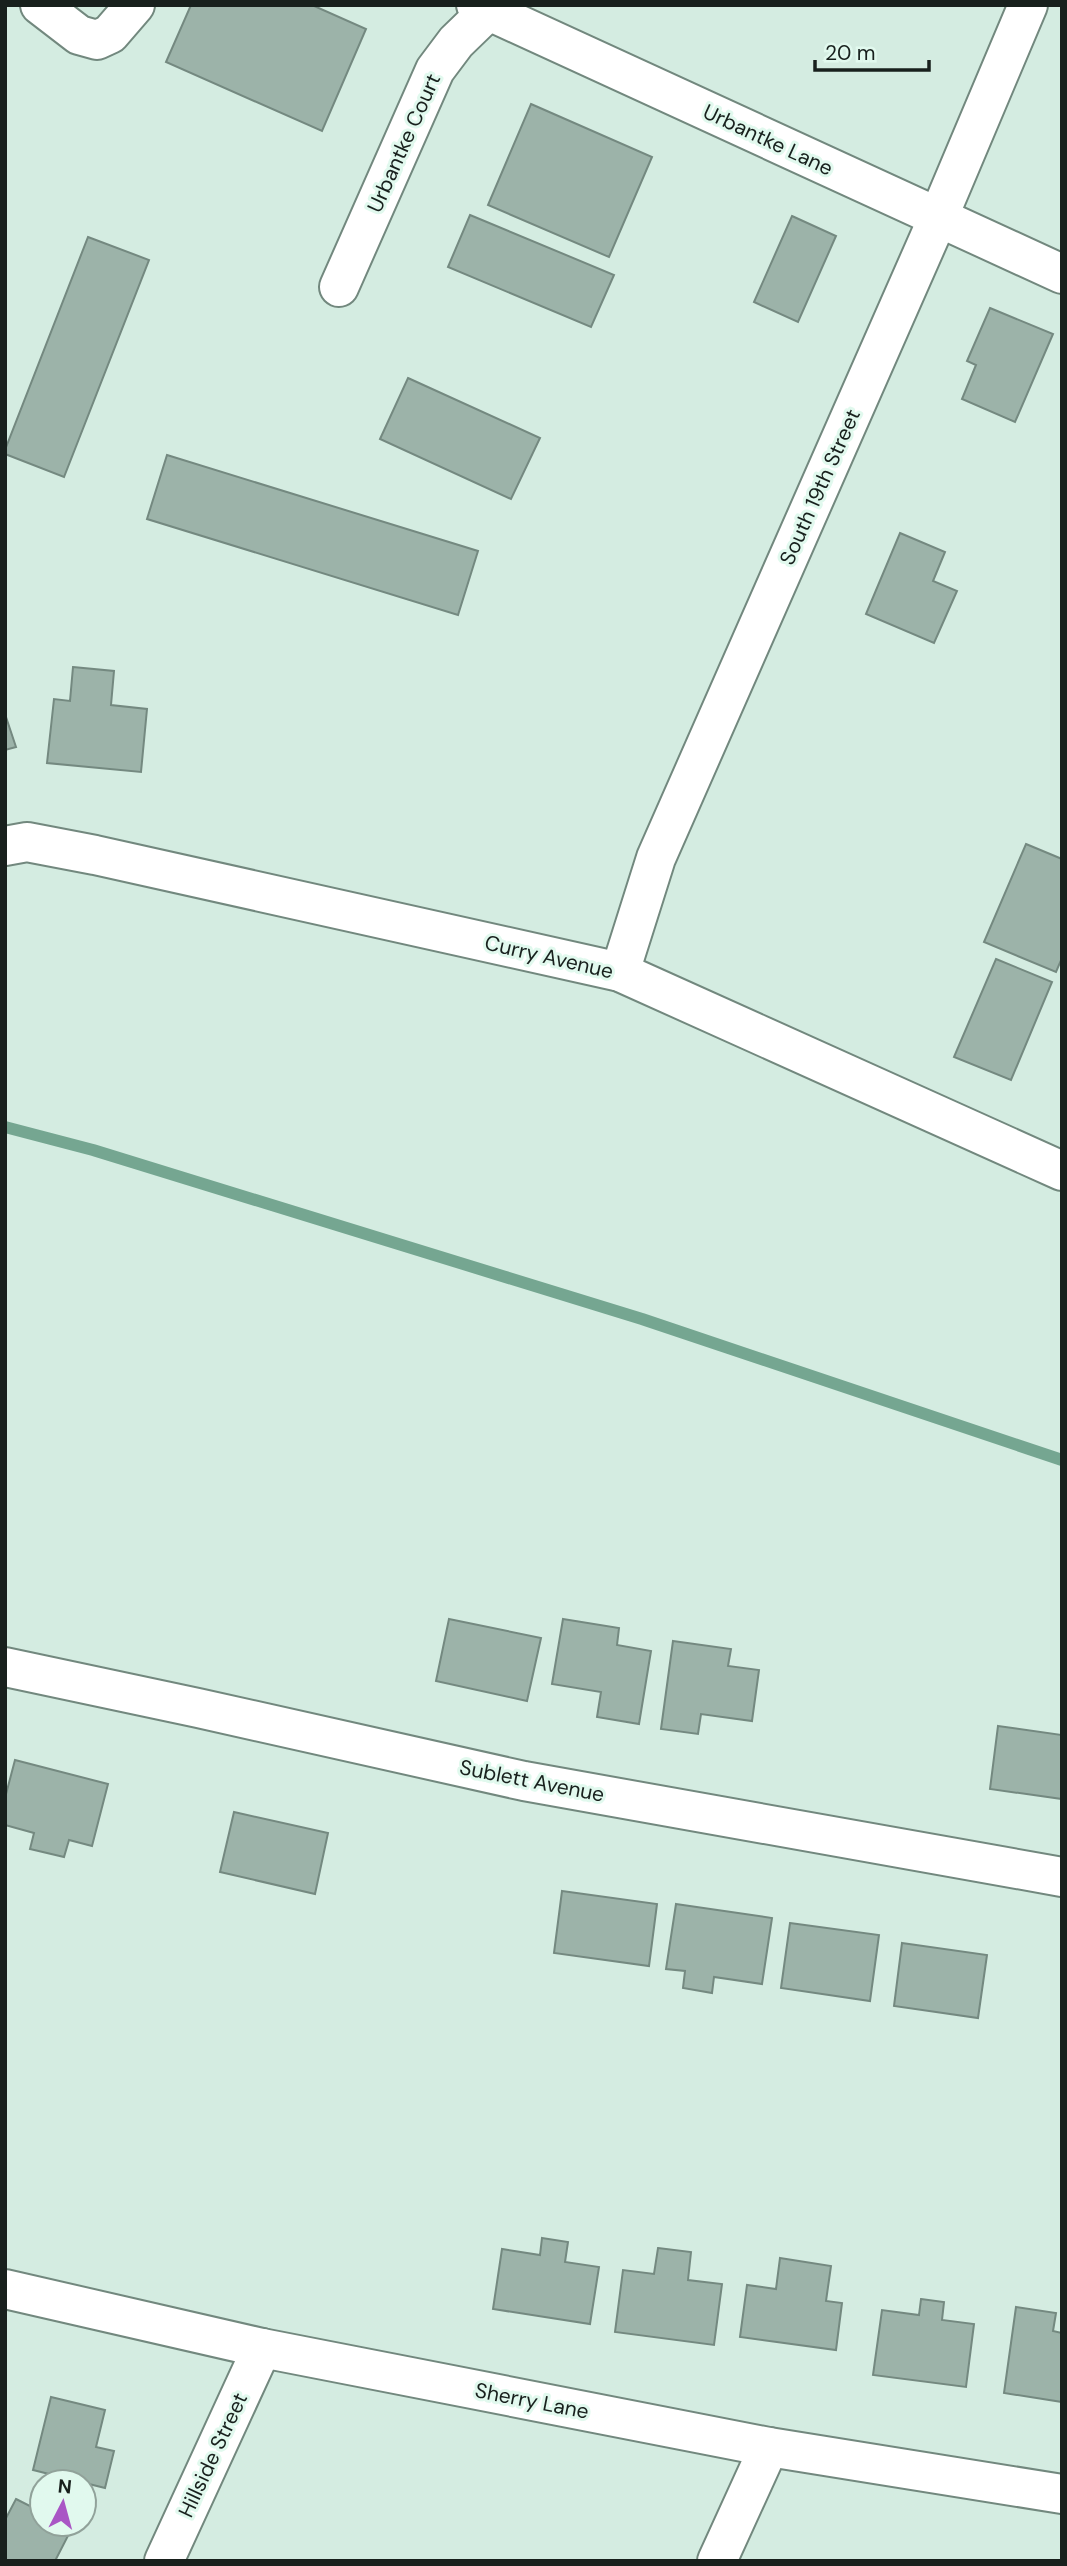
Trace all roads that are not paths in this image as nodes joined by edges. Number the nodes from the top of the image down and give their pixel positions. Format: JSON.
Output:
{"nodes":[{"id":1,"x":41,"y":5,"type":"edge"},
{"id":2,"x":135,"y":5,"type":"edge"},
{"id":3,"x":1028,"y":5,"type":"edge"},
{"id":4,"x":485,"y":7,"type":"edge"},
{"id":5,"x":939,"y":218,"type":"junction"},
{"id":6,"x":1062,"y":274,"type":"edge"},
{"id":7,"x":339,"y":287,"type":"dead end"},
{"id":8,"x":5,"y":846,"type":"edge"},
{"id":9,"x":620,"y":972,"type":"junction"},
{"id":10,"x":1062,"y":1170,"type":"edge"},
{"id":11,"x":5,"y":1667,"type":"edge"},
{"id":12,"x":1062,"y":1877,"type":"edge"},
{"id":13,"x":5,"y":2289,"type":"edge"},
{"id":14,"x":262,"y":2348,"type":"junction"},
{"id":15,"x":769,"y":2447,"type":"junction"},
{"id":16,"x":1062,"y":2494,"type":"edge"},
{"id":17,"x":164,"y":2561,"type":"edge"},
{"id":18,"x":717,"y":2561,"type":"edge"}],
"edges":[{"from":1,"to":2,"type":"street"},
{"from":3,"to":5,"type":"street","name":"South 19th Street"},
{"from":4,"to":5,"type":"street","name":"Urbantke Lane"},
{"from":4,"to":7,"type":"street","name":"Urbantke Court"},
{"from":5,"to":6,"type":"street","name":"Urbantke Lane"},
{"from":5,"to":9,"type":"street","name":"South 19th Street"},
{"from":8,"to":9,"type":"street","name":"Curry Avenue"},
{"from":9,"to":10,"type":"street","name":"Curry Avenue"},
{"from":11,"to":12,"type":"street","name":"Sublett Avenue"},
{"from":13,"to":14,"type":"street","name":"Sherry Lane"},
{"from":14,"to":15,"type":"street","name":"Sherry Lane"},
{"from":14,"to":17,"type":"street","name":"Hillside Street"},
{"from":15,"to":16,"type":"street","name":"Sherry Lane"},
{"from":15,"to":18,"type":"street"}]}
